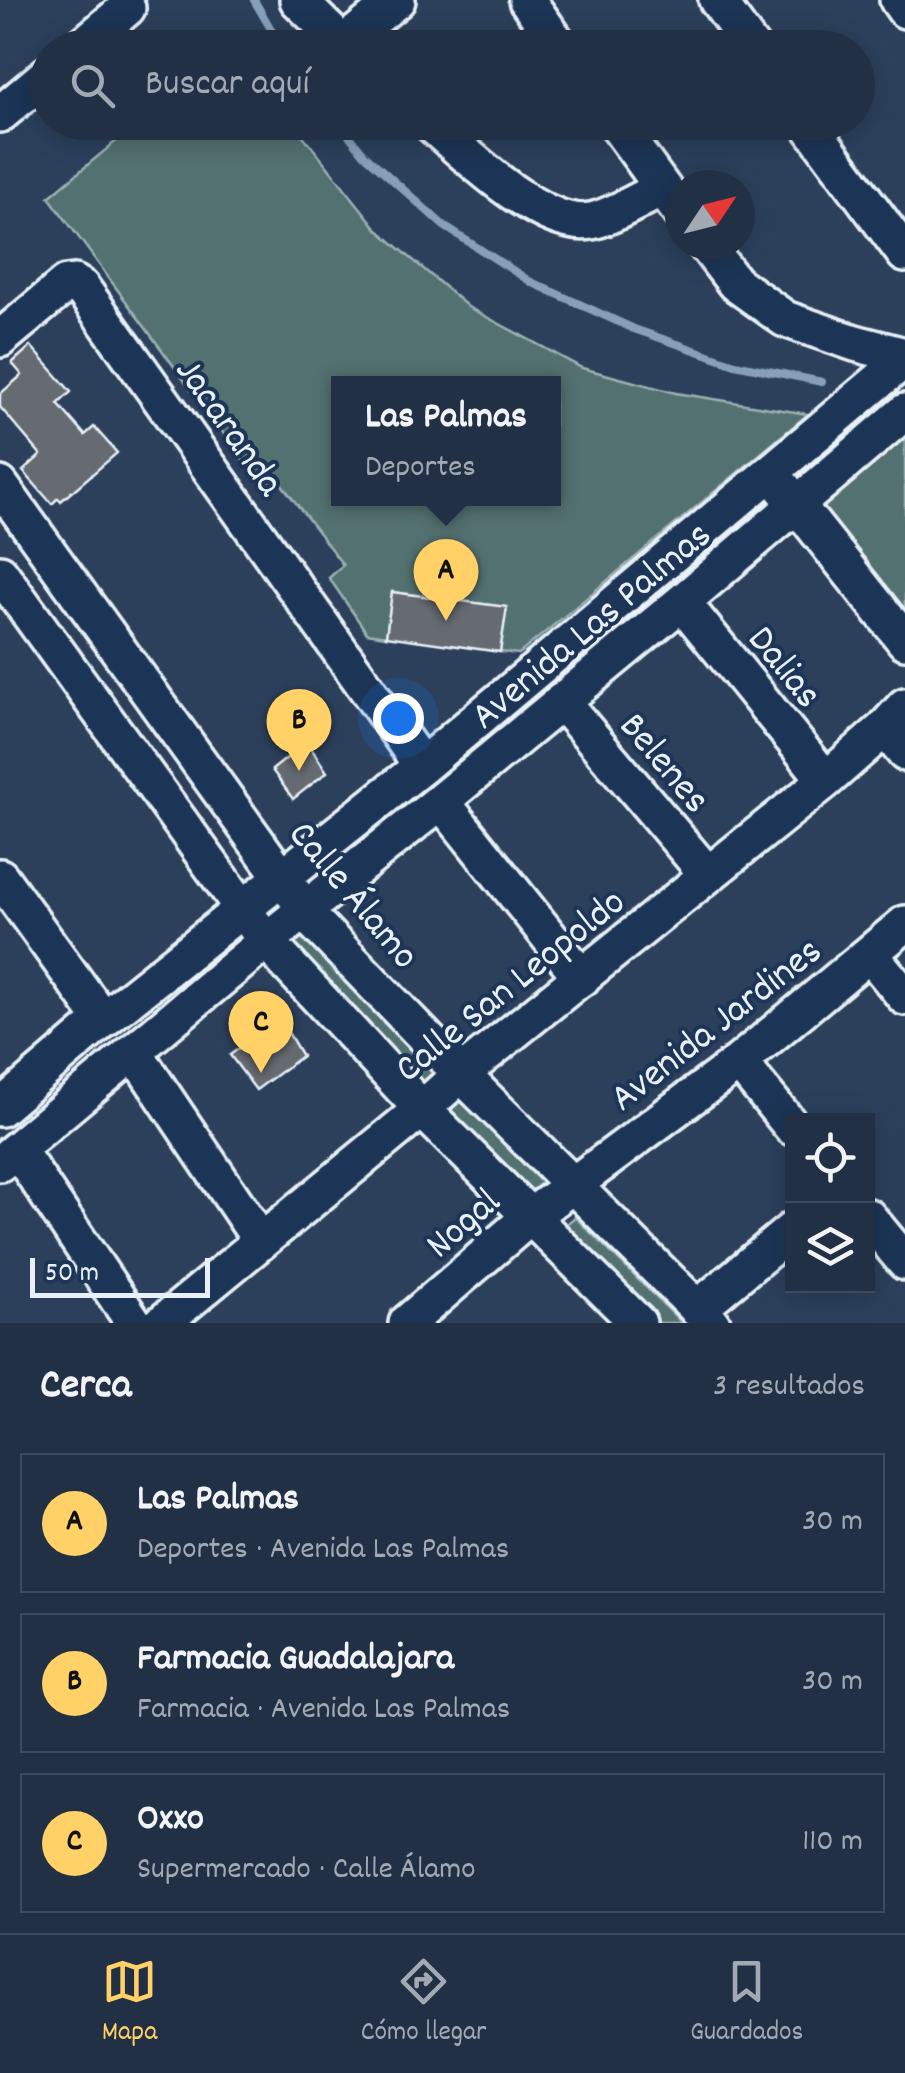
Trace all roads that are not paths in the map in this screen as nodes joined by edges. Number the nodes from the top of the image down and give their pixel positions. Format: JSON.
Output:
{"nodes":[{"id":1,"x":298,"y":0,"type":"edge"},
{"id":2,"x":396,"y":0,"type":"edge"},
{"id":3,"x":527,"y":0,"type":"edge"},
{"id":4,"x":717,"y":0,"type":"edge"},
{"id":5,"x":898,"y":0,"type":"edge"},
{"id":6,"x":128,"y":8,"type":"dead end"},
{"id":7,"x":905,"y":10,"type":"edge"},
{"id":8,"x":102,"y":30,"type":"edge"},
{"id":9,"x":329,"y":30,"type":"edge"},
{"id":10,"x":363,"y":30,"type":"edge"},
{"id":11,"x":548,"y":30,"type":"edge"},
{"id":12,"x":739,"y":30,"type":"edge"},
{"id":13,"x":30,"y":89,"type":"edge"},
{"id":14,"x":0,"y":114,"type":"edge"},
{"id":15,"x":451,"y":140,"type":"edge"},
{"id":16,"x":628,"y":140,"type":"edge"},
{"id":17,"x":821,"y":140,"type":"edge"},
{"id":18,"x":665,"y":192,"type":"edge"},
{"id":19,"x":665,"y":202,"type":"edge"},
{"id":20,"x":905,"y":254,"type":"edge"},
{"id":21,"x":718,"y":260,"type":"edge"},
{"id":22,"x":0,"y":339,"type":"edge"},
{"id":23,"x":905,"y":358,"type":"edge"},
{"id":24,"x":905,"y":412,"type":"edge"},
{"id":25,"x":770,"y":472,"type":"junction"},
{"id":26,"x":0,"y":485,"type":"edge"},
{"id":27,"x":796,"y":503,"type":"junction"},
{"id":28,"x":0,"y":572,"type":"edge"},
{"id":29,"x":682,"y":602,"type":"junction"},
{"id":30,"x":905,"y":641,"type":"edge"},
{"id":31,"x":122,"y":654,"type":"junction"},
{"id":32,"x":81,"y":685,"type":"junction"},
{"id":33,"x":562,"y":702,"type":"junction"},
{"id":34,"x":898,"y":729,"type":"edge"},
{"id":35,"x":422,"y":766,"type":"junction"},
{"id":36,"x":826,"y":780,"type":"junction"},
{"id":37,"x":440,"y":801,"type":"junction"},
{"id":38,"x":708,"y":874,"type":"junction"},
{"id":39,"x":0,"y":876,"type":"edge"},
{"id":40,"x":282,"y":876,"type":"junction"},
{"id":41,"x":242,"y":908,"type":"junction"},
{"id":42,"x":306,"y":909,"type":"junction"},
{"id":43,"x":905,"y":924,"type":"edge"},
{"id":44,"x":266,"y":941,"type":"junction"},
{"id":45,"x":870,"y":954,"type":"junction"},
{"id":46,"x":582,"y":978,"type":"junction"},
{"id":47,"x":905,"y":998,"type":"edge"},
{"id":48,"x":103,"y":1020,"type":"junction"},
{"id":49,"x":134,"y":1052,"type":"junction"},
{"id":50,"x":739,"y":1062,"type":"junction"},
{"id":51,"x":461,"y":1074,"type":"junction"},
{"id":52,"x":0,"y":1108,"type":"edge"},
{"id":53,"x":422,"y":1109,"type":"junction"},
{"id":54,"x":785,"y":1118,"type":"edge"},
{"id":55,"x":8,"y":1156,"type":"edge"},
{"id":56,"x":572,"y":1184,"type":"junction"},
{"id":57,"x":532,"y":1216,"type":"junction"},
{"id":58,"x":875,"y":1225,"type":"edge"},
{"id":59,"x":785,"y":1237,"type":"edge"},
{"id":60,"x":261,"y":1241,"type":"junction"},
{"id":61,"x":905,"y":1262,"type":"edge"},
{"id":62,"x":705,"y":1316,"type":"edge"},
{"id":63,"x":411,"y":1322,"type":"edge"},
{"id":64,"x":134,"y":1323,"type":"edge"},
{"id":65,"x":162,"y":1323,"type":"edge"},
{"id":66,"x":638,"y":1323,"type":"edge"}],
"edges":[{"from":1,"to":9,"type":"street"},
{"from":2,"to":10,"type":"street"},
{"from":3,"to":11,"type":"street"},
{"from":4,"to":12,"type":"street"},
{"from":5,"to":7,"type":"street"},
{"from":6,"to":8,"type":"street"},
{"from":13,"to":14,"type":"street"},
{"from":15,"to":19,"type":"street"},
{"from":16,"to":18,"type":"street"},
{"from":17,"to":20,"type":"street"},
{"from":21,"to":23,"type":"street"},
{"from":22,"to":35,"type":"street","name":"Jacaranda"},
{"from":23,"to":25,"type":"street","name":"Avenida Las Palmas"},
{"from":24,"to":27,"type":"street","name":"Avenida Las Palmas"},
{"from":25,"to":27,"type":"street"},
{"from":25,"to":35,"type":"street","name":"Avenida Las Palmas"},
{"from":26,"to":31,"type":"street","name":"Calle Álamo"},
{"from":27,"to":29,"type":"street","name":"Avenida Las Palmas"},
{"from":27,"to":30,"type":"street"},
{"from":28,"to":32,"type":"street"},
{"from":29,"to":33,"type":"street","name":"Avenida Las Palmas"},
{"from":29,"to":36,"type":"street","name":"Dalias"},
{"from":31,"to":32,"type":"street"},
{"from":31,"to":40,"type":"street","name":"Calle Álamo"},
{"from":32,"to":41,"type":"street"},
{"from":33,"to":37,"type":"street","name":"Avenida Las Palmas"},
{"from":33,"to":38,"type":"street","name":"Belenes"},
{"from":34,"to":36,"type":"street","name":"Calle San Leopoldo"},
{"from":35,"to":40,"type":"street","name":"Avenida Las Palmas"},
{"from":36,"to":38,"type":"street","name":"Calle San Leopoldo"},
{"from":37,"to":42,"type":"street","name":"Avenida Las Palmas"},
{"from":37,"to":46,"type":"street"},
{"from":38,"to":46,"type":"street","name":"Calle San Leopoldo"},
{"from":39,"to":48,"type":"street"},
{"from":40,"to":41,"type":"street","name":"Avenida Las Palmas"},
{"from":40,"to":42,"type":"street","name":"Calle Álamo"},
{"from":41,"to":44,"type":"street"},
{"from":41,"to":48,"type":"street","name":"Avenida Las Palmas"},
{"from":42,"to":44,"type":"street","name":"Avenida Las Palmas"},
{"from":42,"to":51,"type":"street","name":"Calle Álamo"},
{"from":43,"to":45,"type":"street","name":"Avenida Jardines"},
{"from":44,"to":49,"type":"street","name":"Avenida Las Palmas"},
{"from":44,"to":53,"type":"street"},
{"from":45,"to":47,"type":"street"},
{"from":45,"to":50,"type":"street","name":"Avenida Jardines"},
{"from":46,"to":51,"type":"street","name":"Calle San Leopoldo"},
{"from":48,"to":52,"type":"street","name":"Avenida Las Palmas"},
{"from":49,"to":55,"type":"street","name":"Avenida Las Palmas"},
{"from":49,"to":60,"type":"street"},
{"from":50,"to":54,"type":"street"},
{"from":50,"to":56,"type":"street","name":"Avenida Jardines"},
{"from":51,"to":53,"type":"street","name":"Calle San Leopoldo"},
{"from":51,"to":56,"type":"street","name":"Calle Álamo"},
{"from":53,"to":57,"type":"street"},
{"from":53,"to":60,"type":"street","name":"Calle San Leopoldo"},
{"from":55,"to":64,"type":"street"},
{"from":56,"to":57,"type":"street","name":"Nogal"},
{"from":56,"to":62,"type":"street","name":"Calle Álamo"},
{"from":57,"to":63,"type":"street","name":"Nogal"},
{"from":57,"to":66,"type":"street"},
{"from":58,"to":61,"type":"street"},
{"from":59,"to":62,"type":"street"},
{"from":60,"to":65,"type":"street","name":"Calle San Leopoldo"}]}
